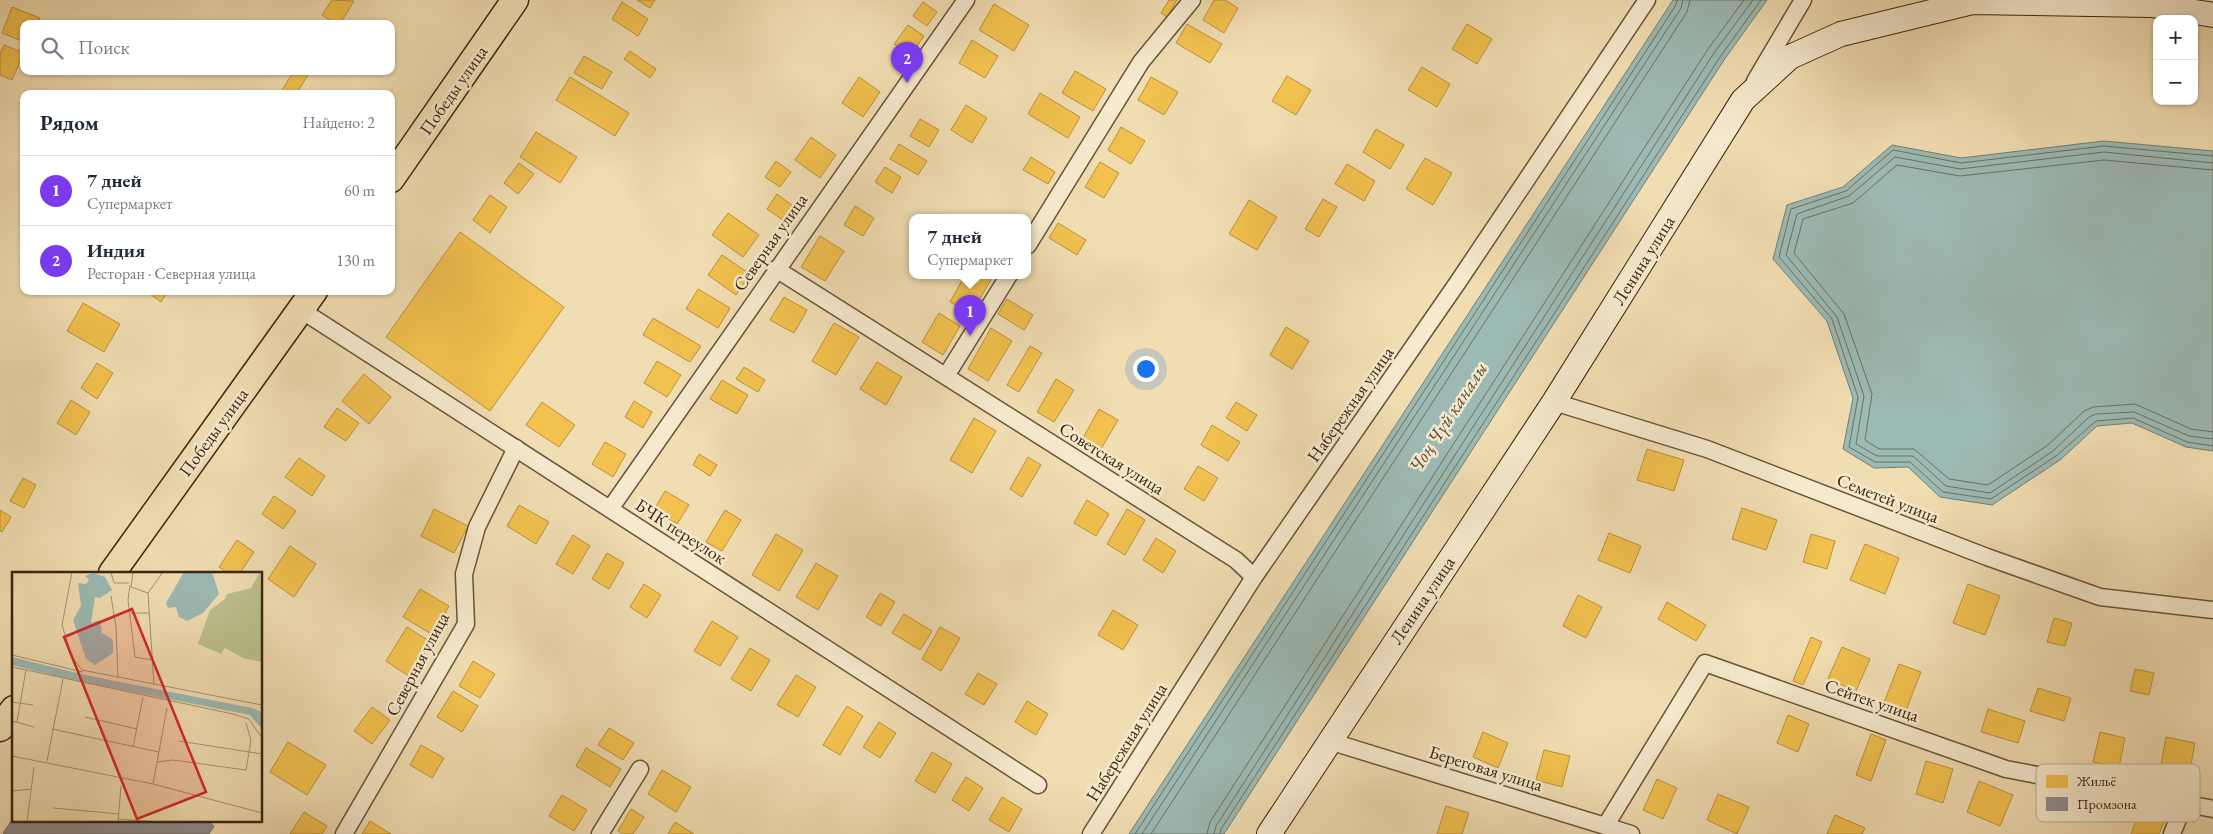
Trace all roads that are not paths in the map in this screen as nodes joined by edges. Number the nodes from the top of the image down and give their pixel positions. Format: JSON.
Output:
{"nodes":[{"id":1,"x":515,"y":0,"type":"edge"},
{"id":2,"x":966,"y":0,"type":"edge"},
{"id":3,"x":1192,"y":0,"type":"edge"},
{"id":4,"x":1646,"y":0,"type":"edge"},
{"id":5,"x":1803,"y":0,"type":"edge"},
{"id":6,"x":2213,"y":15,"type":"edge"},
{"id":7,"x":1743,"y":100,"type":"junction"},
{"id":8,"x":395,"y":173,"type":"edge"},
{"id":9,"x":1031,"y":240,"type":"edge"},
{"id":10,"x":776,"y":269,"type":"junction"},
{"id":11,"x":1007,"y":279,"type":"edge"},
{"id":12,"x":308,"y":301,"type":"edge"},
{"id":13,"x":946,"y":376,"type":"junction"},
{"id":14,"x":1554,"y":402,"type":"junction"},
{"id":15,"x":516,"y":448,"type":"junction"},
{"id":16,"x":610,"y":509,"type":"junction"},
{"id":17,"x":113,"y":572,"type":"edge"},
{"id":18,"x":1254,"y":577,"type":"junction"},
{"id":19,"x":2213,"y":610,"type":"edge"},
{"id":20,"x":12,"y":712,"type":"edge"},
{"id":21,"x":0,"y":728,"type":"edge"},
{"id":22,"x":1328,"y":741,"type":"junction"},
{"id":23,"x":640,"y":769,"type":"dead end"},
{"id":24,"x":2036,"y":775,"type":"edge"},
{"id":25,"x":1038,"y":785,"type":"dead end"},
{"id":26,"x":2200,"y":807,"type":"edge"},
{"id":27,"x":2213,"y":809,"type":"edge"},
{"id":28,"x":2177,"y":822,"type":"edge"},
{"id":29,"x":1606,"y":826,"type":"junction"},
{"id":30,"x":344,"y":834,"type":"edge"},
{"id":31,"x":600,"y":834,"type":"edge"},
{"id":32,"x":1091,"y":834,"type":"edge"},
{"id":33,"x":1269,"y":834,"type":"edge"},
{"id":34,"x":1631,"y":834,"type":"edge"},
{"id":35,"x":2172,"y":834,"type":"edge"}],
"edges":[{"from":1,"to":8,"type":"main road","name":"Победы улица"},
{"from":2,"to":10,"type":"street","name":"Северная улица"},
{"from":3,"to":9,"type":"street"},
{"from":4,"to":18,"type":"street","name":"Набережная улица"},
{"from":5,"to":7,"type":"street"},
{"from":6,"to":7,"type":"street","name":"Ленина улица"},
{"from":7,"to":14,"type":"street","name":"Ленина улица"},
{"from":10,"to":13,"type":"street","name":"Советская улица"},
{"from":10,"to":16,"type":"street","name":"Северная улица"},
{"from":11,"to":13,"type":"street"},
{"from":12,"to":15,"type":"street","name":"БЧК переулок"},
{"from":12,"to":17,"type":"main road","name":"Победы улица"},
{"from":13,"to":18,"type":"street","name":"Советская улица"},
{"from":14,"to":19,"type":"street","name":"Семетей улица"},
{"from":14,"to":22,"type":"street","name":"Ленина улица"},
{"from":15,"to":16,"type":"street","name":"БЧК переулок"},
{"from":15,"to":30,"type":"street","name":"Северная улица"},
{"from":16,"to":25,"type":"street","name":"БЧК переулок"},
{"from":18,"to":32,"type":"street","name":"Набережная улица"},
{"from":20,"to":21,"type":"main road"},
{"from":22,"to":29,"type":"street","name":"Береговая улица"},
{"from":22,"to":33,"type":"street","name":"Ленина улица"},
{"from":23,"to":31,"type":"street"},
{"from":24,"to":29,"type":"street","name":"Сейтек улица"},
{"from":26,"to":27,"type":"street","name":"Сейтек улица"},
{"from":28,"to":35,"type":"street"},
{"from":29,"to":34,"type":"street","name":"Береговая улица"}]}
